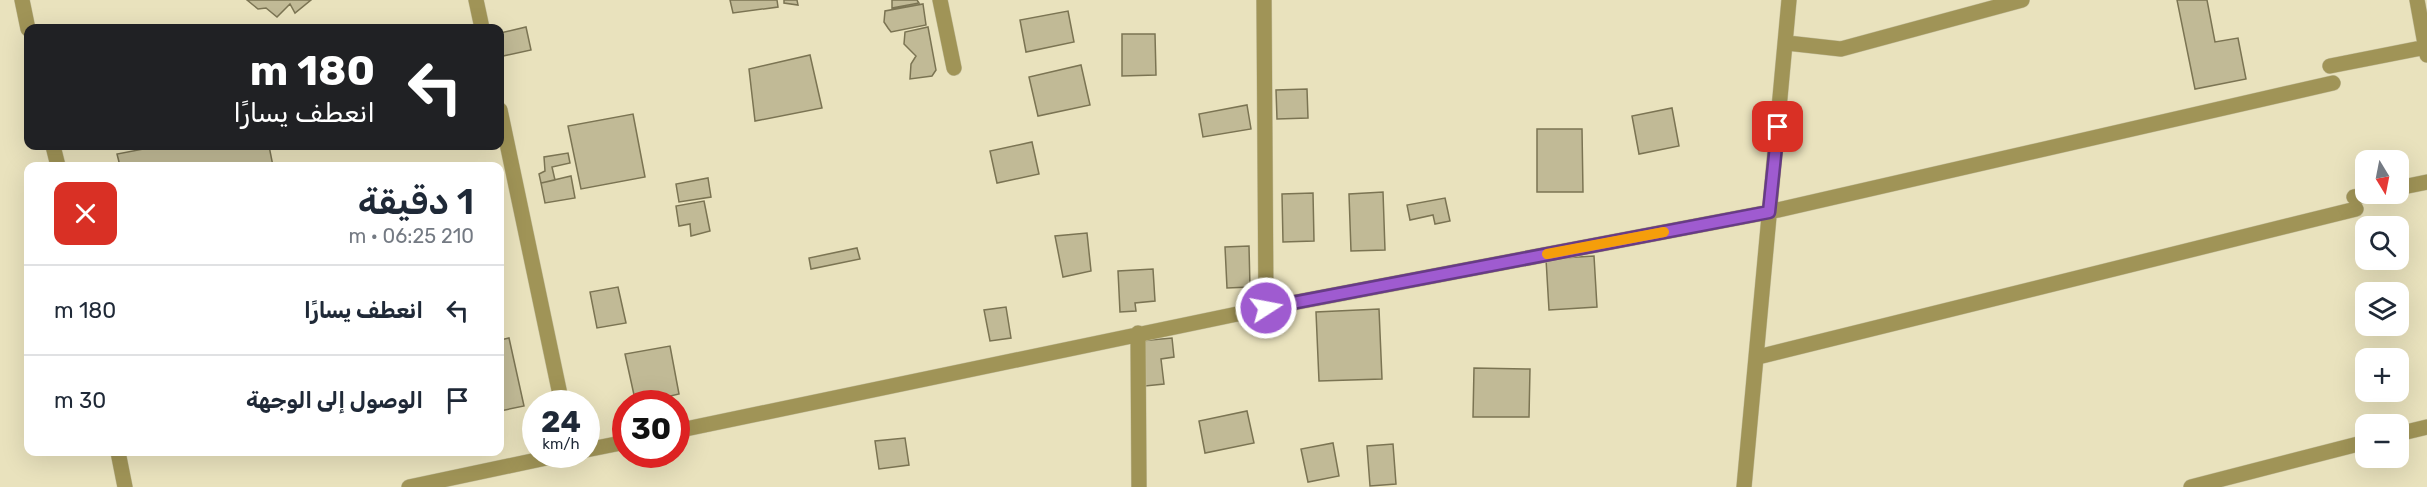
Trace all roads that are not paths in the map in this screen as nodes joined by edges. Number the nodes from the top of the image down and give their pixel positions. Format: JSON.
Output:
{"nodes":[{"id":1,"x":22,"y":0,"type":"edge"},
{"id":2,"x":476,"y":0,"type":"edge"},
{"id":3,"x":940,"y":0,"type":"edge"},
{"id":4,"x":1263,"y":0,"type":"edge"},
{"id":5,"x":1789,"y":0,"type":"edge"},
{"id":6,"x":2022,"y":0,"type":"edge"},
{"id":7,"x":2417,"y":0,"type":"edge"},
{"id":8,"x":27,"y":24,"type":"edge"},
{"id":9,"x":481,"y":24,"type":"edge"},
{"id":10,"x":1786,"y":43,"type":"junction"},
{"id":11,"x":2426,"y":51,"type":"edge"},
{"id":12,"x":2330,"y":66,"type":"dead end"},
{"id":13,"x":954,"y":68,"type":"dead end"},
{"id":14,"x":2333,"y":83,"type":"dead end"},
{"id":15,"x":504,"y":129,"type":"edge"},
{"id":16,"x":2427,"y":182,"type":"edge"},
{"id":17,"x":2409,"y":186,"type":"edge"},
{"id":18,"x":2355,"y":203,"type":"edge"},
{"id":19,"x":1769,"y":212,"type":"junction"},
{"id":20,"x":1266,"y":308,"type":"junction"},
{"id":21,"x":1138,"y":333,"type":"junction"},
{"id":22,"x":1758,"y":357,"type":"junction"},
{"id":23,"x":559,"y":390,"type":"edge"},
{"id":24,"x":2427,"y":427,"type":"edge"},
{"id":25,"x":690,"y":428,"type":"edge"},
{"id":26,"x":2409,"y":431,"type":"edge"},
{"id":27,"x":2355,"y":445,"type":"edge"},
{"id":28,"x":119,"y":456,"type":"edge"},
{"id":29,"x":522,"y":463,"type":"edge"},
{"id":30,"x":125,"y":487,"type":"edge"},
{"id":31,"x":409,"y":487,"type":"edge"},
{"id":32,"x":1139,"y":487,"type":"edge"},
{"id":33,"x":1744,"y":487,"type":"edge"},
{"id":34,"x":2191,"y":487,"type":"edge"}],
"edges":[{"from":1,"to":8,"type":"street"},
{"from":2,"to":9,"type":"street"},
{"from":3,"to":13,"type":"street"},
{"from":4,"to":20,"type":"street"},
{"from":5,"to":10,"type":"street"},
{"from":6,"to":10,"type":"street"},
{"from":7,"to":11,"type":"street"},
{"from":10,"to":19,"type":"street"},
{"from":11,"to":12,"type":"street"},
{"from":14,"to":19,"type":"street"},
{"from":15,"to":23,"type":"street"},
{"from":16,"to":17,"type":"street"},
{"from":18,"to":22,"type":"street"},
{"from":19,"to":20,"type":"street"},
{"from":19,"to":22,"type":"street"},
{"from":20,"to":21,"type":"street"},
{"from":21,"to":25,"type":"street"},
{"from":21,"to":32,"type":"street"},
{"from":22,"to":33,"type":"street"},
{"from":24,"to":26,"type":"street"},
{"from":27,"to":34,"type":"street"},
{"from":28,"to":30,"type":"street"},
{"from":29,"to":31,"type":"street"}]}
